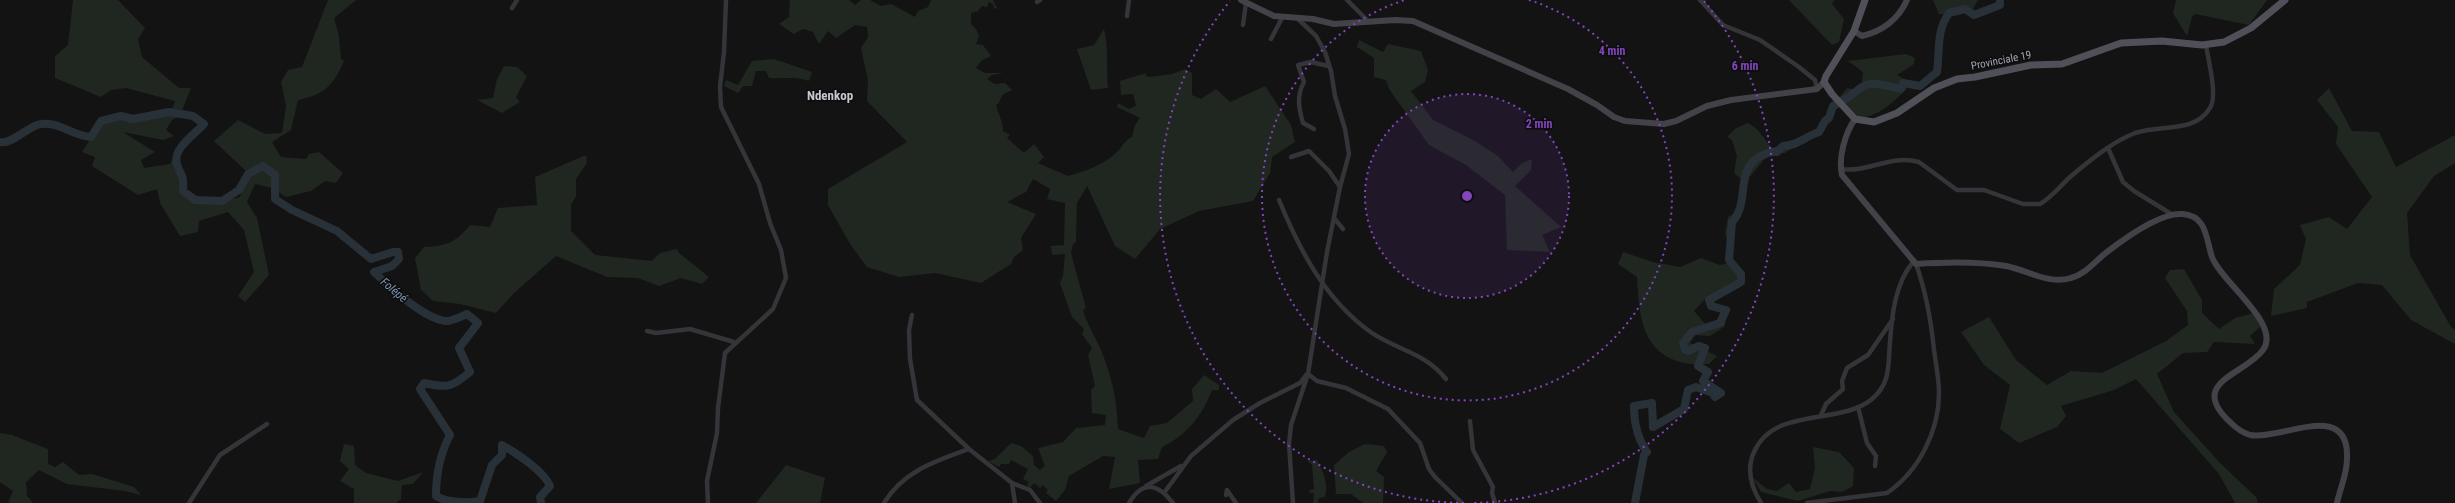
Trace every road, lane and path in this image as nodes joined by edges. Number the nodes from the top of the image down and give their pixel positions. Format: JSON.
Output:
{"nodes":[{"id":1,"x":517,"y":0,"type":"edge"},
{"id":2,"x":726,"y":0,"type":"edge"},
{"id":3,"x":1129,"y":0,"type":"edge"},
{"id":4,"x":1347,"y":0,"type":"edge"},
{"id":5,"x":1700,"y":0,"type":"edge"},
{"id":6,"x":1865,"y":0,"type":"edge"},
{"id":7,"x":1907,"y":0,"type":"edge"},
{"id":8,"x":2285,"y":0,"type":"edge"},
{"id":9,"x":1244,"y":1,"type":"edge"},
{"id":10,"x":512,"y":8,"type":"dead end"},
{"id":11,"x":1127,"y":16,"type":"dead end"},
{"id":12,"x":1282,"y":18,"type":"junction"},
{"id":13,"x":1298,"y":19,"type":"junction"},
{"id":14,"x":1368,"y":21,"type":"junction"},
{"id":15,"x":1243,"y":25,"type":"dead end"},
{"id":16,"x":1854,"y":31,"type":"junction"},
{"id":17,"x":1271,"y":39,"type":"dead end"},
{"id":18,"x":2206,"y":45,"type":"junction"},
{"id":19,"x":1328,"y":66,"type":"junction"},
{"id":20,"x":1824,"y":82,"type":"junction"},
{"id":21,"x":1817,"y":89,"type":"junction"},
{"id":22,"x":1855,"y":119,"type":"junction"},
{"id":23,"x":1314,"y":129,"type":"dead end"},
{"id":24,"x":2108,"y":148,"type":"junction"},
{"id":25,"x":1292,"y":157,"type":"dead end"},
{"id":26,"x":1841,"y":169,"type":"junction"},
{"id":27,"x":1340,"y":187,"type":"junction"},
{"id":28,"x":1279,"y":200,"type":"dead end"},
{"id":29,"x":2173,"y":214,"type":"junction"},
{"id":30,"x":1334,"y":218,"type":"junction"},
{"id":31,"x":1343,"y":229,"type":"dead end"},
{"id":32,"x":1914,"y":263,"type":"junction"},
{"id":33,"x":1323,"y":285,"type":"junction"},
{"id":34,"x":912,"y":315,"type":"dead end"},
{"id":35,"x":1893,"y":319,"type":"junction"},
{"id":36,"x":648,"y":330,"type":"dead end"},
{"id":37,"x":734,"y":342,"type":"junction"},
{"id":38,"x":1308,"y":374,"type":"junction"},
{"id":39,"x":1446,"y":379,"type":"dead end"},
{"id":40,"x":1858,"y":407,"type":"junction"},
{"id":41,"x":1821,"y":415,"type":"junction"},
{"id":42,"x":1470,"y":422,"type":"dead end"},
{"id":43,"x":267,"y":424,"type":"dead end"},
{"id":44,"x":969,"y":449,"type":"junction"},
{"id":45,"x":1184,"y":464,"type":"junction"},
{"id":46,"x":1875,"y":466,"type":"dead end"},
{"id":47,"x":1012,"y":483,"type":"junction"},
{"id":48,"x":1145,"y":487,"type":"junction"},
{"id":49,"x":1164,"y":493,"type":"junction"},
{"id":50,"x":1226,"y":495,"type":"dead end"},
{"id":51,"x":189,"y":503,"type":"edge"},
{"id":52,"x":708,"y":503,"type":"edge"},
{"id":53,"x":884,"y":503,"type":"edge"},
{"id":54,"x":1015,"y":503,"type":"edge"},
{"id":55,"x":1040,"y":503,"type":"edge"},
{"id":56,"x":1129,"y":503,"type":"edge"},
{"id":57,"x":1173,"y":503,"type":"edge"},
{"id":58,"x":1236,"y":503,"type":"edge"},
{"id":59,"x":1293,"y":503,"type":"edge"},
{"id":60,"x":1462,"y":503,"type":"edge"},
{"id":61,"x":1495,"y":503,"type":"edge"},
{"id":62,"x":1761,"y":503,"type":"edge"},
{"id":63,"x":1807,"y":503,"type":"edge"},
{"id":64,"x":2337,"y":503,"type":"edge"}],
"edges":[{"from":1,"to":10,"type":"street"},
{"from":2,"to":37,"type":"street"},
{"from":3,"to":11,"type":"street"},
{"from":4,"to":14,"type":"street"},
{"from":5,"to":21,"type":"street"},
{"from":6,"to":16,"type":"main road"},
{"from":7,"to":16,"type":"street"},
{"from":8,"to":18,"type":"main road","name":"Provinciale 19"},
{"from":9,"to":12,"type":"street"},
{"from":9,"to":15,"type":"street"},
{"from":12,"to":13,"type":"street"},
{"from":12,"to":17,"type":"street"},
{"from":13,"to":14,"type":"street"},
{"from":13,"to":19,"type":"street"},
{"from":14,"to":21,"type":"street"},
{"from":16,"to":20,"type":"main road"},
{"from":18,"to":22,"type":"main road","name":"Provinciale 19"},
{"from":18,"to":24,"type":"street"},
{"from":19,"to":23,"type":"street"},
{"from":19,"to":27,"type":"street"},
{"from":20,"to":21,"type":"street"},
{"from":20,"to":22,"type":"main road"},
{"from":22,"to":26,"type":"street"},
{"from":24,"to":26,"type":"street"},
{"from":24,"to":29,"type":"street"},
{"from":25,"to":27,"type":"street"},
{"from":26,"to":32,"type":"street"},
{"from":27,"to":30,"type":"street"},
{"from":28,"to":33,"type":"street"},
{"from":29,"to":32,"type":"street"},
{"from":29,"to":64,"type":"street"},
{"from":30,"to":31,"type":"street"},
{"from":30,"to":33,"type":"street"},
{"from":32,"to":35,"type":"street"},
{"from":32,"to":63,"type":"street"},
{"from":33,"to":38,"type":"street"},
{"from":33,"to":39,"type":"street"},
{"from":34,"to":44,"type":"street"},
{"from":35,"to":40,"type":"street"},
{"from":35,"to":41,"type":"street"},
{"from":36,"to":37,"type":"street"},
{"from":37,"to":52,"type":"street"},
{"from":38,"to":45,"type":"street"},
{"from":38,"to":59,"type":"street"},
{"from":38,"to":60,"type":"street"},
{"from":40,"to":41,"type":"street"},
{"from":40,"to":46,"type":"street"},
{"from":41,"to":62,"type":"street"},
{"from":42,"to":61,"type":"street"},
{"from":43,"to":51,"type":"street"},
{"from":44,"to":47,"type":"street"},
{"from":44,"to":53,"type":"street"},
{"from":45,"to":48,"type":"street"},
{"from":45,"to":49,"type":"street"},
{"from":47,"to":54,"type":"street"},
{"from":47,"to":55,"type":"street"},
{"from":48,"to":49,"type":"street"},
{"from":48,"to":56,"type":"street"},
{"from":49,"to":57,"type":"street"},
{"from":50,"to":58,"type":"street"}]}
